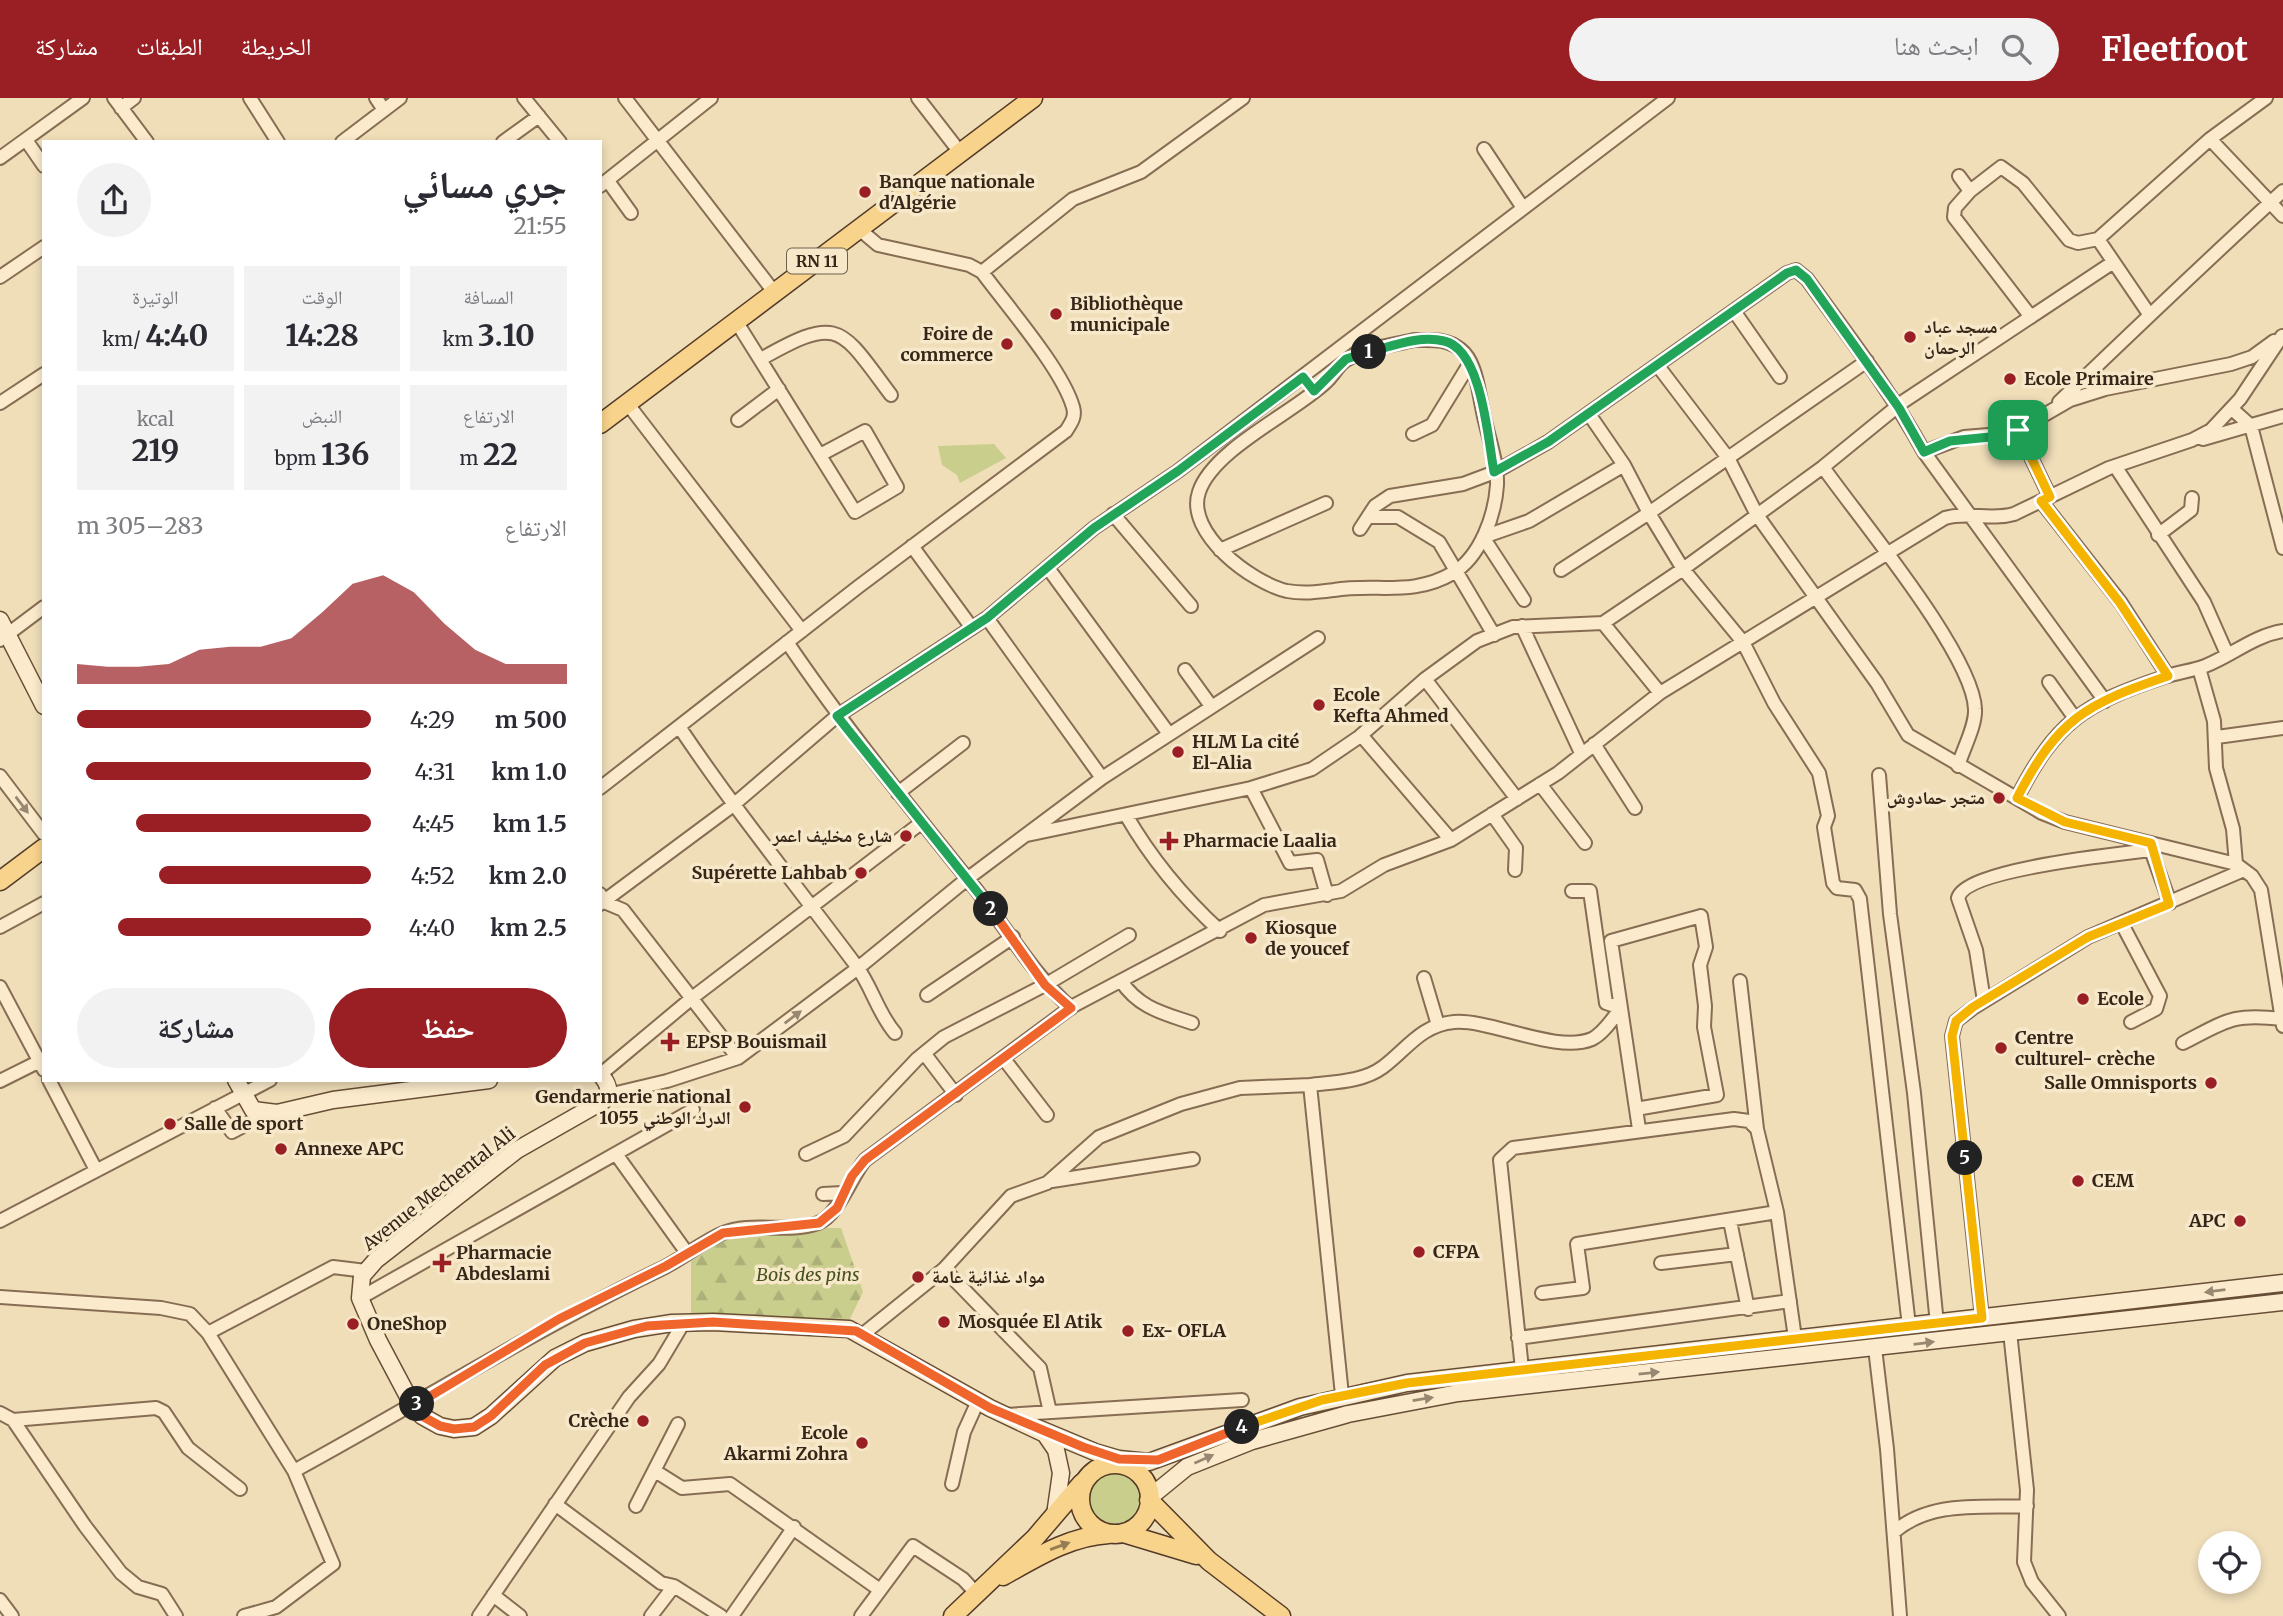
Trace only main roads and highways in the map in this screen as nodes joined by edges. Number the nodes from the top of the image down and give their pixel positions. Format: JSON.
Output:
{"nodes":[{"id":1,"x":1033,"y":98,"type":"edge"},
{"id":2,"x":602,"y":422,"type":"edge"},
{"id":3,"x":2,"y":631,"type":"edge"},
{"id":4,"x":42,"y":702,"type":"edge"},
{"id":5,"x":42,"y":850,"type":"edge"},
{"id":6,"x":0,"y":881,"type":"edge"},
{"id":7,"x":602,"y":1076,"type":"edge"},
{"id":8,"x":449,"y":1082,"type":"edge"},
{"id":9,"x":429,"y":1083,"type":"edge"},
{"id":10,"x":239,"y":1087,"type":"edge"},
{"id":11,"x":2283,"y":1283,"type":"edge"},
{"id":12,"x":2283,"y":1302,"type":"edge"},
{"id":13,"x":1023,"y":1422,"type":"junction"},
{"id":14,"x":1095,"y":1452,"type":"junction"},
{"id":15,"x":1149,"y":1462,"type":"junction"},
{"id":16,"x":1119,"y":1465,"type":"junction"},
{"id":17,"x":1061,"y":1473,"type":"junction"},
{"id":18,"x":1079,"y":1491,"type":"junction"},
{"id":19,"x":1149,"y":1499,"type":"junction"},
{"id":20,"x":1055,"y":1515,"type":"junction"},
{"id":21,"x":1118,"y":1534,"type":"junction"},
{"id":22,"x":1209,"y":1561,"type":"junction"},
{"id":23,"x":977,"y":1591,"type":"junction"},
{"id":24,"x":953,"y":1616,"type":"edge"},
{"id":25,"x":1280,"y":1616,"type":"edge"}],
"edges":[{"from":1,"to":2,"type":"main road","number":"RN 11"},
{"from":3,"to":4,"type":"main road"},
{"from":5,"to":6,"type":"main road"},
{"from":7,"to":13,"type":"main road","name":"Avenue Mechental Ali"},
{"from":8,"to":9,"type":"main road"},
{"from":9,"to":10,"type":"main road"},
{"from":11,"to":15,"type":"main road","one_way":true},
{"from":19,"to":12,"type":"main road","one_way":true},
{"from":13,"to":14,"type":"main road"},
{"from":13,"to":17,"type":"main road"},
{"from":14,"to":15,"type":"main road"},
{"from":14,"to":16,"type":"main road"},
{"from":15,"to":16,"type":"main road"},
{"from":16,"to":18,"type":"main road"},
{"from":16,"to":19,"type":"main road"},
{"from":17,"to":18,"type":"main road"},
{"from":17,"to":20,"type":"main road"},
{"from":18,"to":20,"type":"main road"},
{"from":18,"to":21,"type":"main road"},
{"from":19,"to":21,"type":"main road"},
{"from":19,"to":22,"type":"main road"},
{"from":20,"to":23,"type":"main road"},
{"from":21,"to":22,"type":"main road"},
{"from":23,"to":21,"type":"main road","one_way":true},
{"from":22,"to":25,"type":"main road"},
{"from":23,"to":24,"type":"main road"}]}
